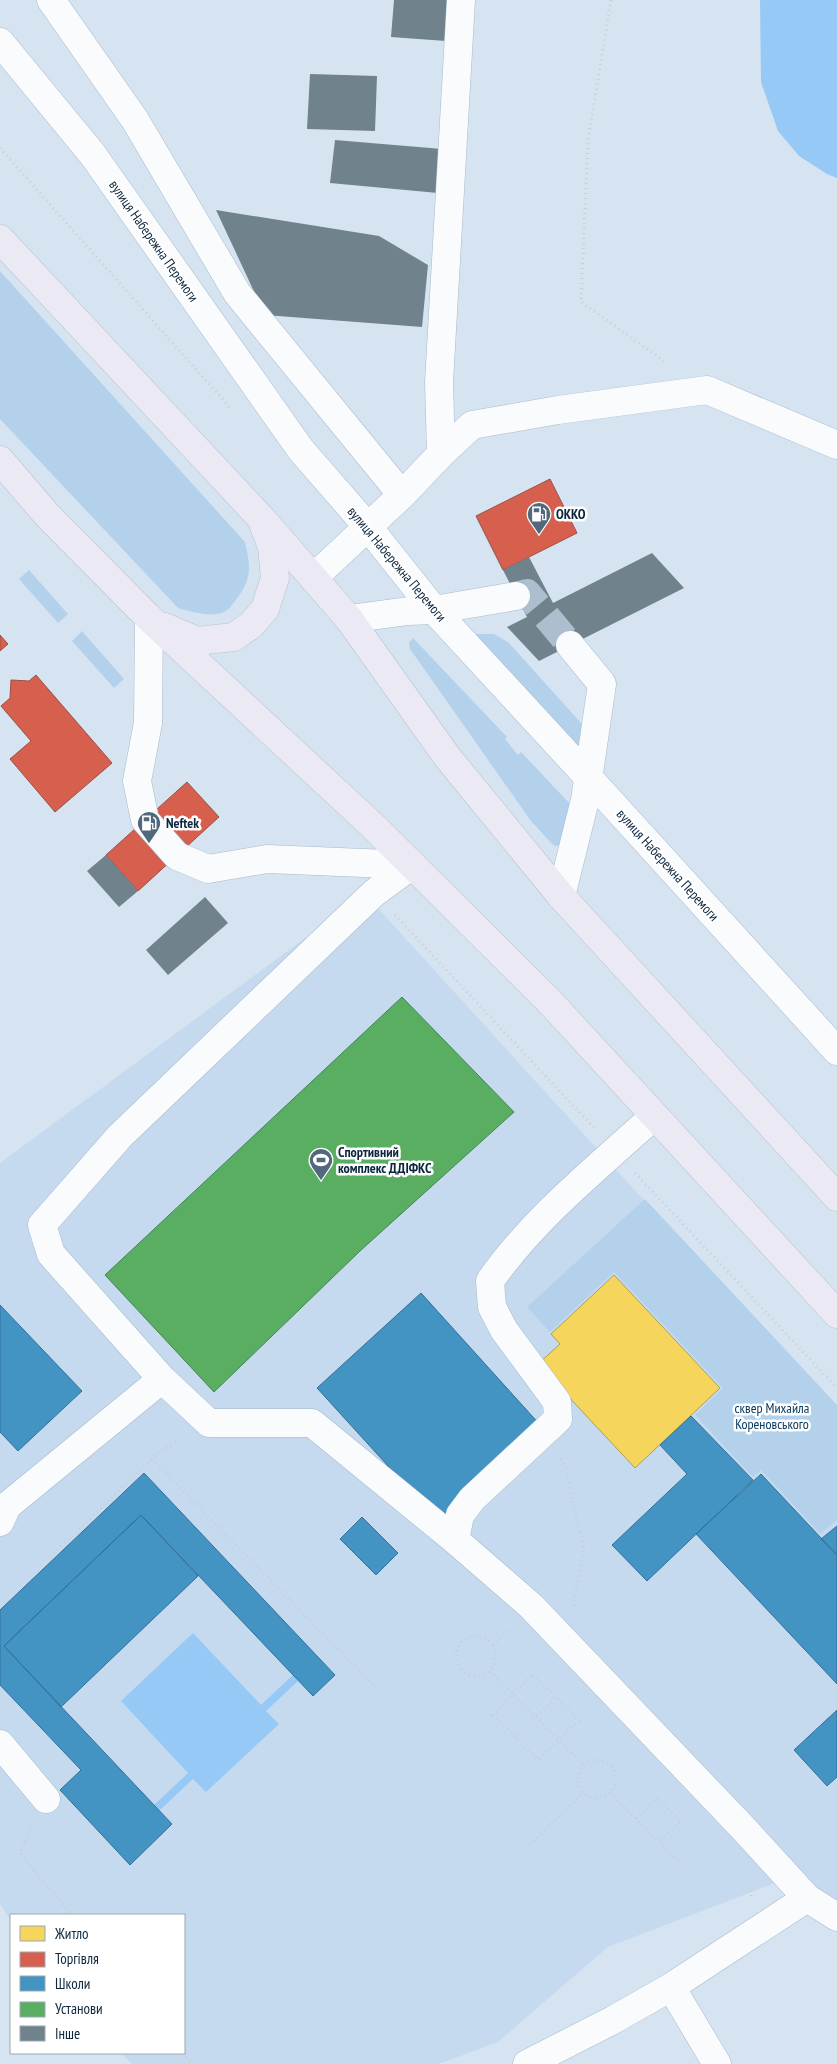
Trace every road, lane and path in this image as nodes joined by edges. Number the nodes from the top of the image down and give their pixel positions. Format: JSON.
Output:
{"nodes":[{"id":1,"x":51,"y":0,"type":"edge"},
{"id":2,"x":461,"y":0,"type":"edge"},
{"id":3,"x":611,"y":0,"type":"edge"},
{"id":4,"x":0,"y":42,"type":"edge"},
{"id":5,"x":0,"y":240,"type":"edge"},
{"id":6,"x":668,"y":363,"type":"dead end"},
{"id":7,"x":837,"y":445,"type":"edge"},
{"id":8,"x":441,"y":454,"type":"junction"},
{"id":9,"x":0,"y":460,"type":"edge"},
{"id":10,"x":402,"y":495,"type":"junction"},
{"id":11,"x":261,"y":518,"type":"junction"},
{"id":12,"x":368,"y":527,"type":"junction"},
{"id":13,"x":313,"y":578,"type":"junction"},
{"id":14,"x":516,"y":596,"type":"tunnel mouth"},
{"id":15,"x":434,"y":610,"type":"junction"},
{"id":16,"x":148,"y":618,"type":"junction"},
{"id":17,"x":349,"y":620,"type":"junction"},
{"id":18,"x":570,"y":645,"type":"tunnel mouth"},
{"id":19,"x":588,"y":777,"type":"junction"},
{"id":20,"x":412,"y":865,"type":"junction"},
{"id":21,"x":560,"y":896,"type":"junction"},
{"id":22,"x":837,"y":1051,"type":"edge"},
{"id":23,"x":654,"y":1116,"type":"junction"},
{"id":24,"x":837,"y":1197,"type":"edge"},
{"id":25,"x":837,"y":1314,"type":"edge"},
{"id":26,"x":162,"y":1379,"type":"junction"},
{"id":27,"x":544,"y":1432,"type":"junction"},
{"id":28,"x":160,"y":1452,"type":"dead end"},
{"id":29,"x":152,"y":1459,"type":"junction"},
{"id":30,"x":0,"y":1522,"type":"edge"},
{"id":31,"x":455,"y":1540,"type":"junction"},
{"id":32,"x":50,"y":1556,"type":"dead end"},
{"id":33,"x":566,"y":1643,"type":"junction"},
{"id":34,"x":490,"y":1671,"type":"junction"},
{"id":35,"x":378,"y":1690,"type":"dead end"},
{"id":36,"x":514,"y":1694,"type":"junction"},
{"id":37,"x":556,"y":1697,"type":"junction"},
{"id":38,"x":536,"y":1717,"type":"junction"},
{"id":39,"x":515,"y":1737,"type":"junction"},
{"id":40,"x":558,"y":1740,"type":"junction"},
{"id":41,"x":0,"y":1744,"type":"edge"},
{"id":42,"x":583,"y":1765,"type":"junction"},
{"id":43,"x":583,"y":1793,"type":"junction"},
{"id":44,"x":610,"y":1793,"type":"junction"},
{"id":45,"x":46,"y":1799,"type":"joint"},
{"id":46,"x":636,"y":1819,"type":"junction"},
{"id":47,"x":659,"y":1842,"type":"junction"},
{"id":48,"x":526,"y":1848,"type":"dead end"},
{"id":49,"x":684,"y":1867,"type":"dead end"},
{"id":50,"x":807,"y":1898,"type":"junction"},
{"id":51,"x":70,"y":1914,"type":"edge"},
{"id":52,"x":837,"y":1917,"type":"edge"},
{"id":53,"x":671,"y":1986,"type":"junction"},
{"id":54,"x":184,"y":2054,"type":"edge"},
{"id":55,"x":192,"y":2064,"type":"edge"},
{"id":56,"x":527,"y":2064,"type":"edge"},
{"id":57,"x":717,"y":2064,"type":"edge"}],
"edges":[{"from":1,"to":10,"type":"street"},
{"from":2,"to":8,"type":"street"},
{"from":3,"to":6,"type":"path"},
{"from":4,"to":12,"type":"street","name":"вулиця Набережна Перемоги"},
{"from":5,"to":11,"type":"main road"},
{"from":7,"to":8,"type":"street"},
{"from":8,"to":10,"type":"street"},
{"from":9,"to":16,"type":"main road"},
{"from":10,"to":12,"type":"street"},
{"from":11,"to":13,"type":"main road"},
{"from":11,"to":16,"type":"main road"},
{"from":12,"to":13,"type":"street"},
{"from":12,"to":15,"type":"street","name":"вулиця Набережна Перемоги"},
{"from":13,"to":17,"type":"main road"},
{"from":14,"to":15,"type":"street"},
{"from":15,"to":17,"type":"street"},
{"from":15,"to":19,"type":"street","name":"вулиця Набережна Перемоги"},
{"from":16,"to":20,"type":"main road"},
{"from":16,"to":20,"type":"street"},
{"from":17,"to":21,"type":"main road"},
{"from":18,"to":19,"type":"street"},
{"from":19,"to":21,"type":"street"},
{"from":19,"to":22,"type":"street","name":"вулиця Набережна Перемоги"},
{"from":20,"to":23,"type":"main road"},
{"from":20,"to":26,"type":"street"},
{"from":21,"to":24,"type":"main road"},
{"from":23,"to":25,"type":"main road"},
{"from":23,"to":27,"type":"street"},
{"from":26,"to":30,"type":"street"},
{"from":26,"to":31,"type":"street"},
{"from":27,"to":31,"type":"street"},
{"from":27,"to":33,"type":"path"},
{"from":28,"to":29,"type":"path"},
{"from":29,"to":32,"type":"path"},
{"from":29,"to":35,"type":"path"},
{"from":31,"to":33,"type":"street"},
{"from":33,"to":50,"type":"street"},
{"from":34,"to":34,"type":"path"},
{"from":34,"to":36,"type":"path"},
{"from":36,"to":37,"type":"path"},
{"from":36,"to":38,"type":"path"},
{"from":36,"to":39,"type":"path"},
{"from":37,"to":38,"type":"path"},
{"from":37,"to":40,"type":"path"},
{"from":38,"to":39,"type":"path"},
{"from":38,"to":40,"type":"path"},
{"from":39,"to":40,"type":"path"},
{"from":40,"to":42,"type":"path"},
{"from":41,"to":45,"type":"street"},
{"from":42,"to":43,"type":"path"},
{"from":42,"to":44,"type":"path"},
{"from":43,"to":44,"type":"path"},
{"from":43,"to":48,"type":"path"},
{"from":44,"to":46,"type":"path"},
{"from":45,"to":51,"type":"path"},
{"from":46,"to":47,"type":"path"},
{"from":46,"to":47,"type":"path"},
{"from":47,"to":49,"type":"path"},
{"from":50,"to":52,"type":"street"},
{"from":50,"to":53,"type":"street"},
{"from":53,"to":56,"type":"street"},
{"from":53,"to":57,"type":"street"},
{"from":54,"to":55,"type":"path"}]}
